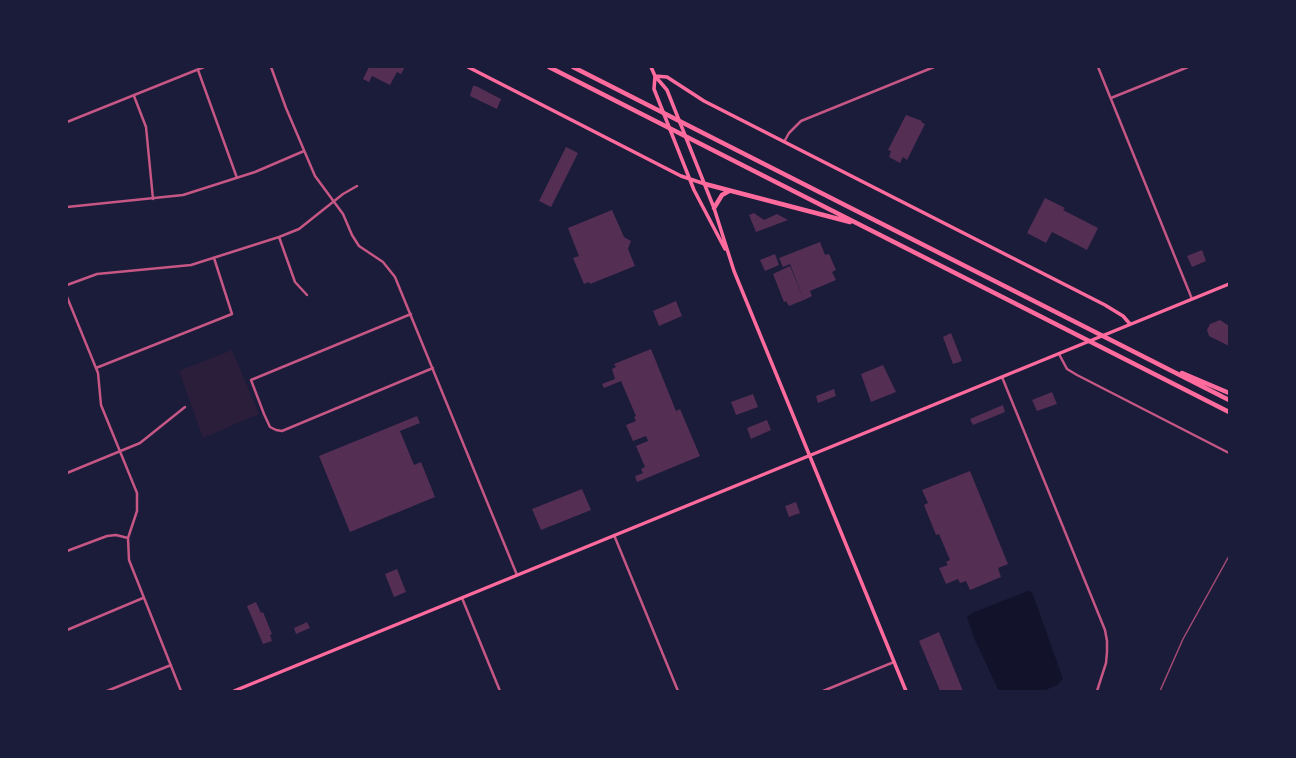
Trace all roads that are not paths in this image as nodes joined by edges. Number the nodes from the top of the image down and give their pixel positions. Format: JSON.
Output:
{"nodes":[{"id":1,"x":204,"y":67,"type":"edge"},
{"id":2,"x":271,"y":67,"type":"edge"},
{"id":3,"x":468,"y":67,"type":"edge"},
{"id":4,"x":549,"y":67,"type":"edge"},
{"id":5,"x":573,"y":67,"type":"edge"},
{"id":6,"x":651,"y":67,"type":"edge"},
{"id":7,"x":934,"y":67,"type":"edge"},
{"id":8,"x":1098,"y":67,"type":"edge"},
{"id":9,"x":1188,"y":67,"type":"edge"},
{"id":10,"x":198,"y":70,"type":"junction"},
{"id":11,"x":655,"y":76,"type":"junction"},
{"id":12,"x":134,"y":96,"type":"junction"},
{"id":13,"x":1111,"y":98,"type":"junction"},
{"id":14,"x":67,"y":122,"type":"edge"},
{"id":15,"x":784,"y":142,"type":"junction"},
{"id":16,"x":304,"y":151,"type":"junction"},
{"id":17,"x":237,"y":178,"type":"junction"},
{"id":18,"x":690,"y":178,"type":"junction"},
{"id":19,"x":705,"y":184,"type":"junction"},
{"id":20,"x":358,"y":186,"type":"dead end"},
{"id":21,"x":730,"y":190,"type":"junction"},
{"id":22,"x":153,"y":199,"type":"junction"},
{"id":23,"x":334,"y":201,"type":"junction"},
{"id":24,"x":67,"y":206,"type":"edge"},
{"id":25,"x":714,"y":208,"type":"junction"},
{"id":26,"x":860,"y":224,"type":"junction"},
{"id":27,"x":279,"y":237,"type":"junction"},
{"id":28,"x":728,"y":254,"type":"junction"},
{"id":29,"x":214,"y":258,"type":"junction"},
{"id":30,"x":1229,"y":284,"type":"edge"},
{"id":31,"x":67,"y":285,"type":"edge"},
{"id":32,"x":307,"y":295,"type":"dead end"},
{"id":33,"x":67,"y":297,"type":"edge"},
{"id":34,"x":1192,"y":299,"type":"junction"},
{"id":35,"x":410,"y":314,"type":"junction"},
{"id":36,"x":1130,"y":324,"type":"junction"},
{"id":37,"x":1058,"y":354,"type":"junction"},
{"id":38,"x":1146,"y":358,"type":"junction"},
{"id":39,"x":96,"y":368,"type":"junction"},
{"id":40,"x":433,"y":368,"type":"junction"},
{"id":41,"x":1002,"y":377,"type":"junction"},
{"id":42,"x":1229,"y":393,"type":"edge"},
{"id":43,"x":1229,"y":400,"type":"edge"},
{"id":44,"x":185,"y":407,"type":"dead end"},
{"id":45,"x":1229,"y":412,"type":"edge"},
{"id":46,"x":121,"y":452,"type":"junction"},
{"id":47,"x":1229,"y":453,"type":"edge"},
{"id":48,"x":810,"y":455,"type":"junction"},
{"id":49,"x":67,"y":474,"type":"edge"},
{"id":50,"x":614,"y":535,"type":"junction"},
{"id":51,"x":128,"y":538,"type":"junction"},
{"id":52,"x":67,"y":551,"type":"edge"},
{"id":53,"x":517,"y":575,"type":"junction"},
{"id":54,"x":143,"y":598,"type":"junction"},
{"id":55,"x":462,"y":598,"type":"junction"},
{"id":56,"x":67,"y":630,"type":"edge"},
{"id":57,"x":894,"y":662,"type":"junction"},
{"id":58,"x":170,"y":665,"type":"junction"},
{"id":59,"x":107,"y":691,"type":"edge"},
{"id":60,"x":181,"y":691,"type":"edge"},
{"id":61,"x":234,"y":691,"type":"edge"},
{"id":62,"x":500,"y":691,"type":"edge"},
{"id":63,"x":678,"y":691,"type":"edge"},
{"id":64,"x":823,"y":691,"type":"edge"},
{"id":65,"x":906,"y":691,"type":"edge"},
{"id":66,"x":1097,"y":691,"type":"edge"}],
"edges":[{"from":1,"to":10,"type":"street"},
{"from":2,"to":16,"type":"street"},
{"from":3,"to":18,"type":"main road"},
{"from":4,"to":26,"type":"highway"},
{"from":5,"to":38,"type":"highway"},
{"from":6,"to":11,"type":"main road"},
{"from":7,"to":15,"type":"street"},
{"from":8,"to":13,"type":"street"},
{"from":9,"to":13,"type":"street"},
{"from":10,"to":12,"type":"street"},
{"from":10,"to":17,"type":"street"},
{"from":11,"to":15,"type":"main road"},
{"from":11,"to":18,"type":"main road"},
{"from":11,"to":19,"type":"main road"},
{"from":12,"to":14,"type":"street"},
{"from":12,"to":22,"type":"street"},
{"from":13,"to":34,"type":"street"},
{"from":15,"to":36,"type":"main road"},
{"from":16,"to":17,"type":"street"},
{"from":16,"to":23,"type":"street"},
{"from":17,"to":22,"type":"street"},
{"from":18,"to":19,"type":"main road"},
{"from":18,"to":28,"type":"main road"},
{"from":19,"to":21,"type":"highway"},
{"from":19,"to":25,"type":"main road"},
{"from":20,"to":23,"type":"street"},
{"from":21,"to":25,"type":"highway"},
{"from":21,"to":26,"type":"highway"},
{"from":22,"to":24,"type":"street"},
{"from":23,"to":27,"type":"street"},
{"from":23,"to":35,"type":"street"},
{"from":25,"to":28,"type":"main road"},
{"from":26,"to":45,"type":"highway"},
{"from":27,"to":29,"type":"street"},
{"from":27,"to":32,"type":"street"},
{"from":28,"to":48,"type":"main road"},
{"from":29,"to":31,"type":"street"},
{"from":29,"to":39,"type":"street"},
{"from":30,"to":34,"type":"main road"},
{"from":33,"to":39,"type":"street"},
{"from":34,"to":36,"type":"main road"},
{"from":35,"to":40,"type":"street"},
{"from":35,"to":40,"type":"street"},
{"from":36,"to":37,"type":"main road"},
{"from":37,"to":41,"type":"main road"},
{"from":37,"to":47,"type":"street"},
{"from":38,"to":42,"type":"highway"},
{"from":38,"to":43,"type":"highway"},
{"from":39,"to":46,"type":"street"},
{"from":40,"to":53,"type":"street"},
{"from":41,"to":48,"type":"main road"},
{"from":41,"to":66,"type":"street"},
{"from":44,"to":46,"type":"street"},
{"from":46,"to":49,"type":"street"},
{"from":46,"to":51,"type":"street"},
{"from":48,"to":50,"type":"main road"},
{"from":48,"to":57,"type":"main road"},
{"from":50,"to":53,"type":"main road"},
{"from":50,"to":63,"type":"street"},
{"from":51,"to":52,"type":"street"},
{"from":51,"to":54,"type":"street"},
{"from":53,"to":55,"type":"main road"},
{"from":54,"to":56,"type":"street"},
{"from":54,"to":58,"type":"street"},
{"from":55,"to":61,"type":"main road"},
{"from":55,"to":62,"type":"street"},
{"from":57,"to":64,"type":"street"},
{"from":57,"to":65,"type":"main road"},
{"from":58,"to":59,"type":"street"},
{"from":58,"to":60,"type":"street"}]}
